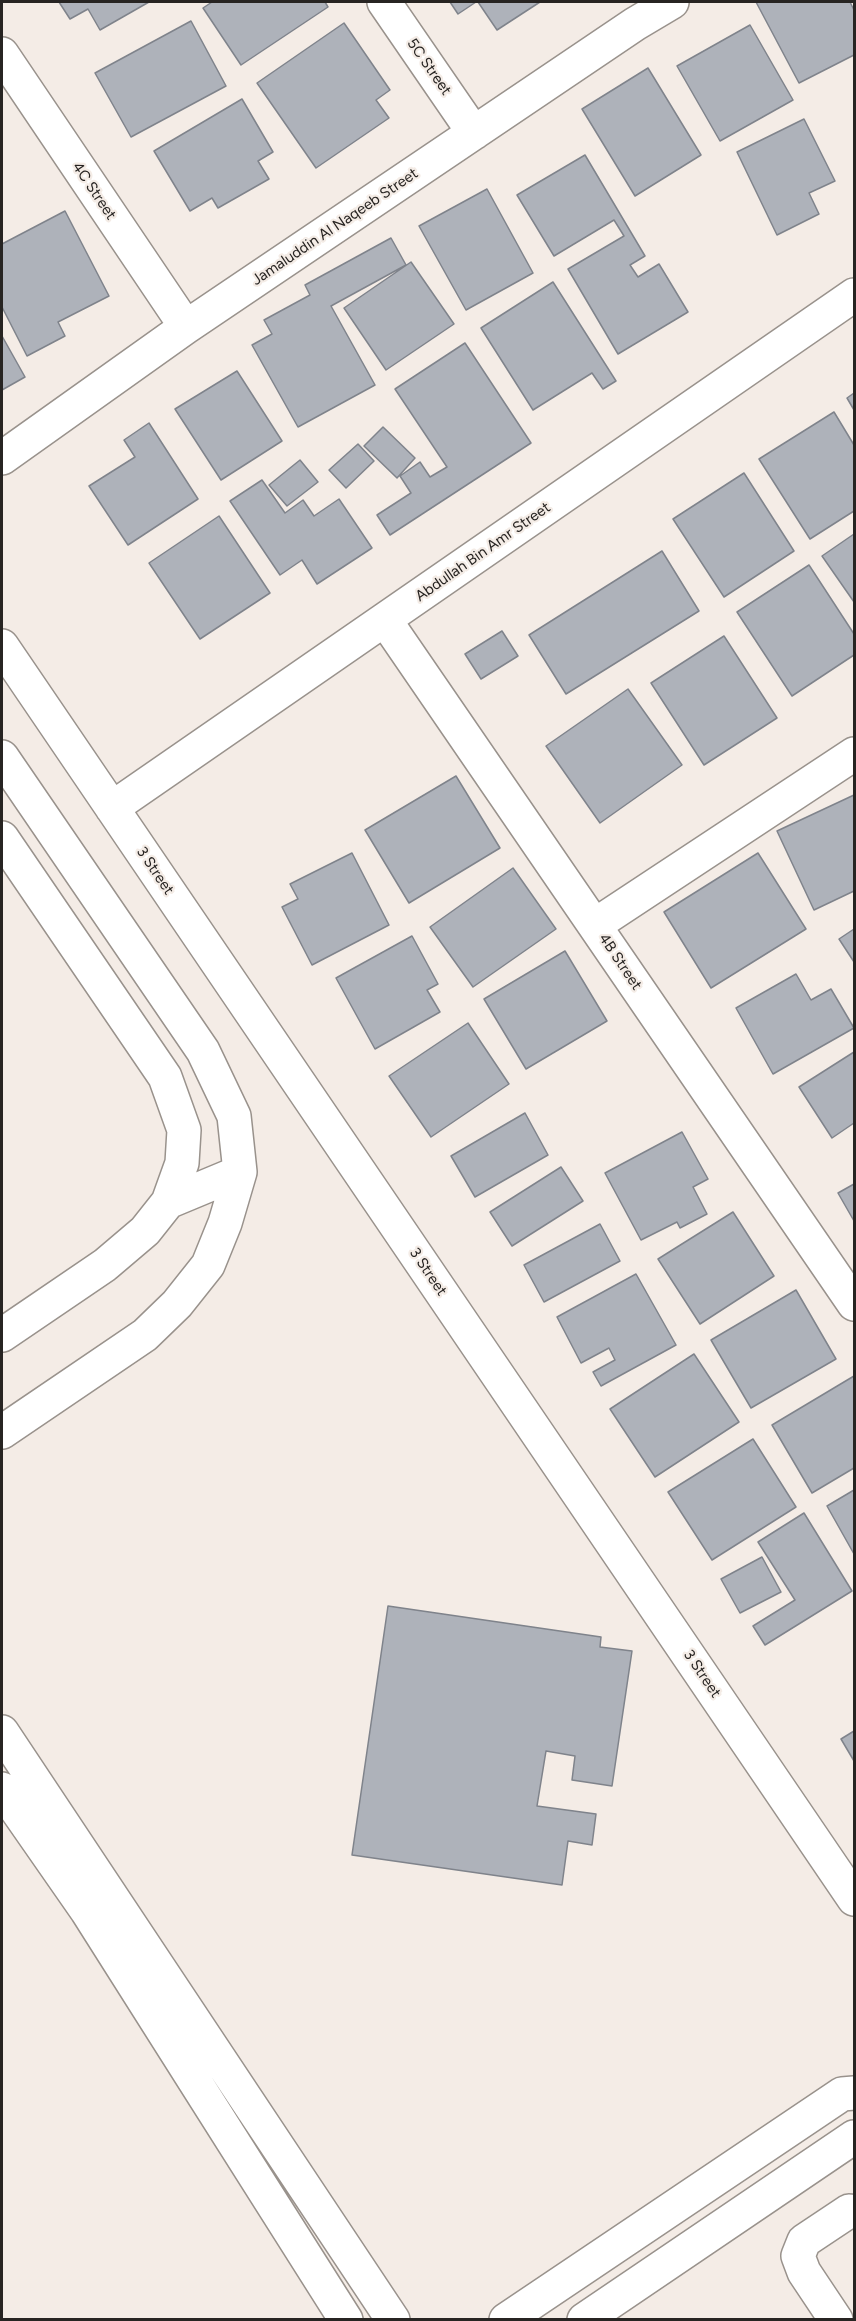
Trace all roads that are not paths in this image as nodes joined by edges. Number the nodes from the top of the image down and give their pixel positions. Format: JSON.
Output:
{"nodes":[{"id":1,"x":384,"y":2,"type":"edge"},
{"id":2,"x":672,"y":2,"type":"edge"},
{"id":3,"x":2,"y":54,"type":"edge"},
{"id":4,"x":474,"y":133,"type":"junction"},
{"id":5,"x":855,"y":295,"type":"edge"},
{"id":6,"x":186,"y":327,"type":"junction"},
{"id":7,"x":2,"y":458,"type":"edge"},
{"id":8,"x":385,"y":620,"type":"junction"},
{"id":9,"x":2,"y":646,"type":"edge"},
{"id":10,"x":855,"y":754,"type":"edge"},
{"id":11,"x":2,"y":757,"type":"edge"},
{"id":12,"x":112,"y":808,"type":"junction"},
{"id":13,"x":2,"y":838,"type":"edge"},
{"id":14,"x":595,"y":925,"type":"junction"},
{"id":15,"x":240,"y":1172,"type":"junction"},
{"id":16,"x":168,"y":1202,"type":"junction"},
{"id":17,"x":855,"y":1304,"type":"edge"},
{"id":18,"x":2,"y":1335,"type":"edge"},
{"id":19,"x":2,"y":1432,"type":"edge"},
{"id":20,"x":2,"y":1732,"type":"edge"},
{"id":21,"x":2,"y":1789,"type":"edge"},
{"id":22,"x":855,"y":1899,"type":"edge"},
{"id":23,"x":855,"y":2093,"type":"edge"},
{"id":24,"x":855,"y":2137,"type":"edge"},
{"id":25,"x":855,"y":2212,"type":"edge"},
{"id":26,"x":346,"y":2319,"type":"edge"},
{"id":27,"x":393,"y":2319,"type":"edge"},
{"id":28,"x":506,"y":2319,"type":"edge"},
{"id":29,"x":584,"y":2319,"type":"edge"},
{"id":30,"x":836,"y":2319,"type":"edge"}],
"edges":[{"from":1,"to":4,"type":"street","name":"5C Street"},
{"from":2,"to":4,"type":"street","name":"Jamaluddin Al Naqeeb Street"},
{"from":3,"to":6,"type":"street","name":"4C Street"},
{"from":4,"to":6,"type":"street","name":"Jamaluddin Al Naqeeb Street"},
{"from":5,"to":8,"type":"street","name":"Abdullah Bin Amr Street"},
{"from":6,"to":7,"type":"street","name":"Jamaluddin Al Naqeeb Street"},
{"from":8,"to":12,"type":"street","name":"Abdullah Bin Amr Street"},
{"from":8,"to":14,"type":"street","name":"4B Street"},
{"from":9,"to":12,"type":"street","name":"3 Street"},
{"from":10,"to":14,"type":"street"},
{"from":11,"to":15,"type":"street"},
{"from":12,"to":22,"type":"street","name":"3 Street"},
{"from":13,"to":16,"type":"street"},
{"from":14,"to":17,"type":"street","name":"4B Street"},
{"from":15,"to":16,"type":"street"},
{"from":15,"to":19,"type":"street"},
{"from":16,"to":18,"type":"street"},
{"from":20,"to":27,"type":"street"},
{"from":21,"to":26,"type":"street"},
{"from":23,"to":28,"type":"street"},
{"from":24,"to":29,"type":"street"},
{"from":25,"to":30,"type":"street"}]}
